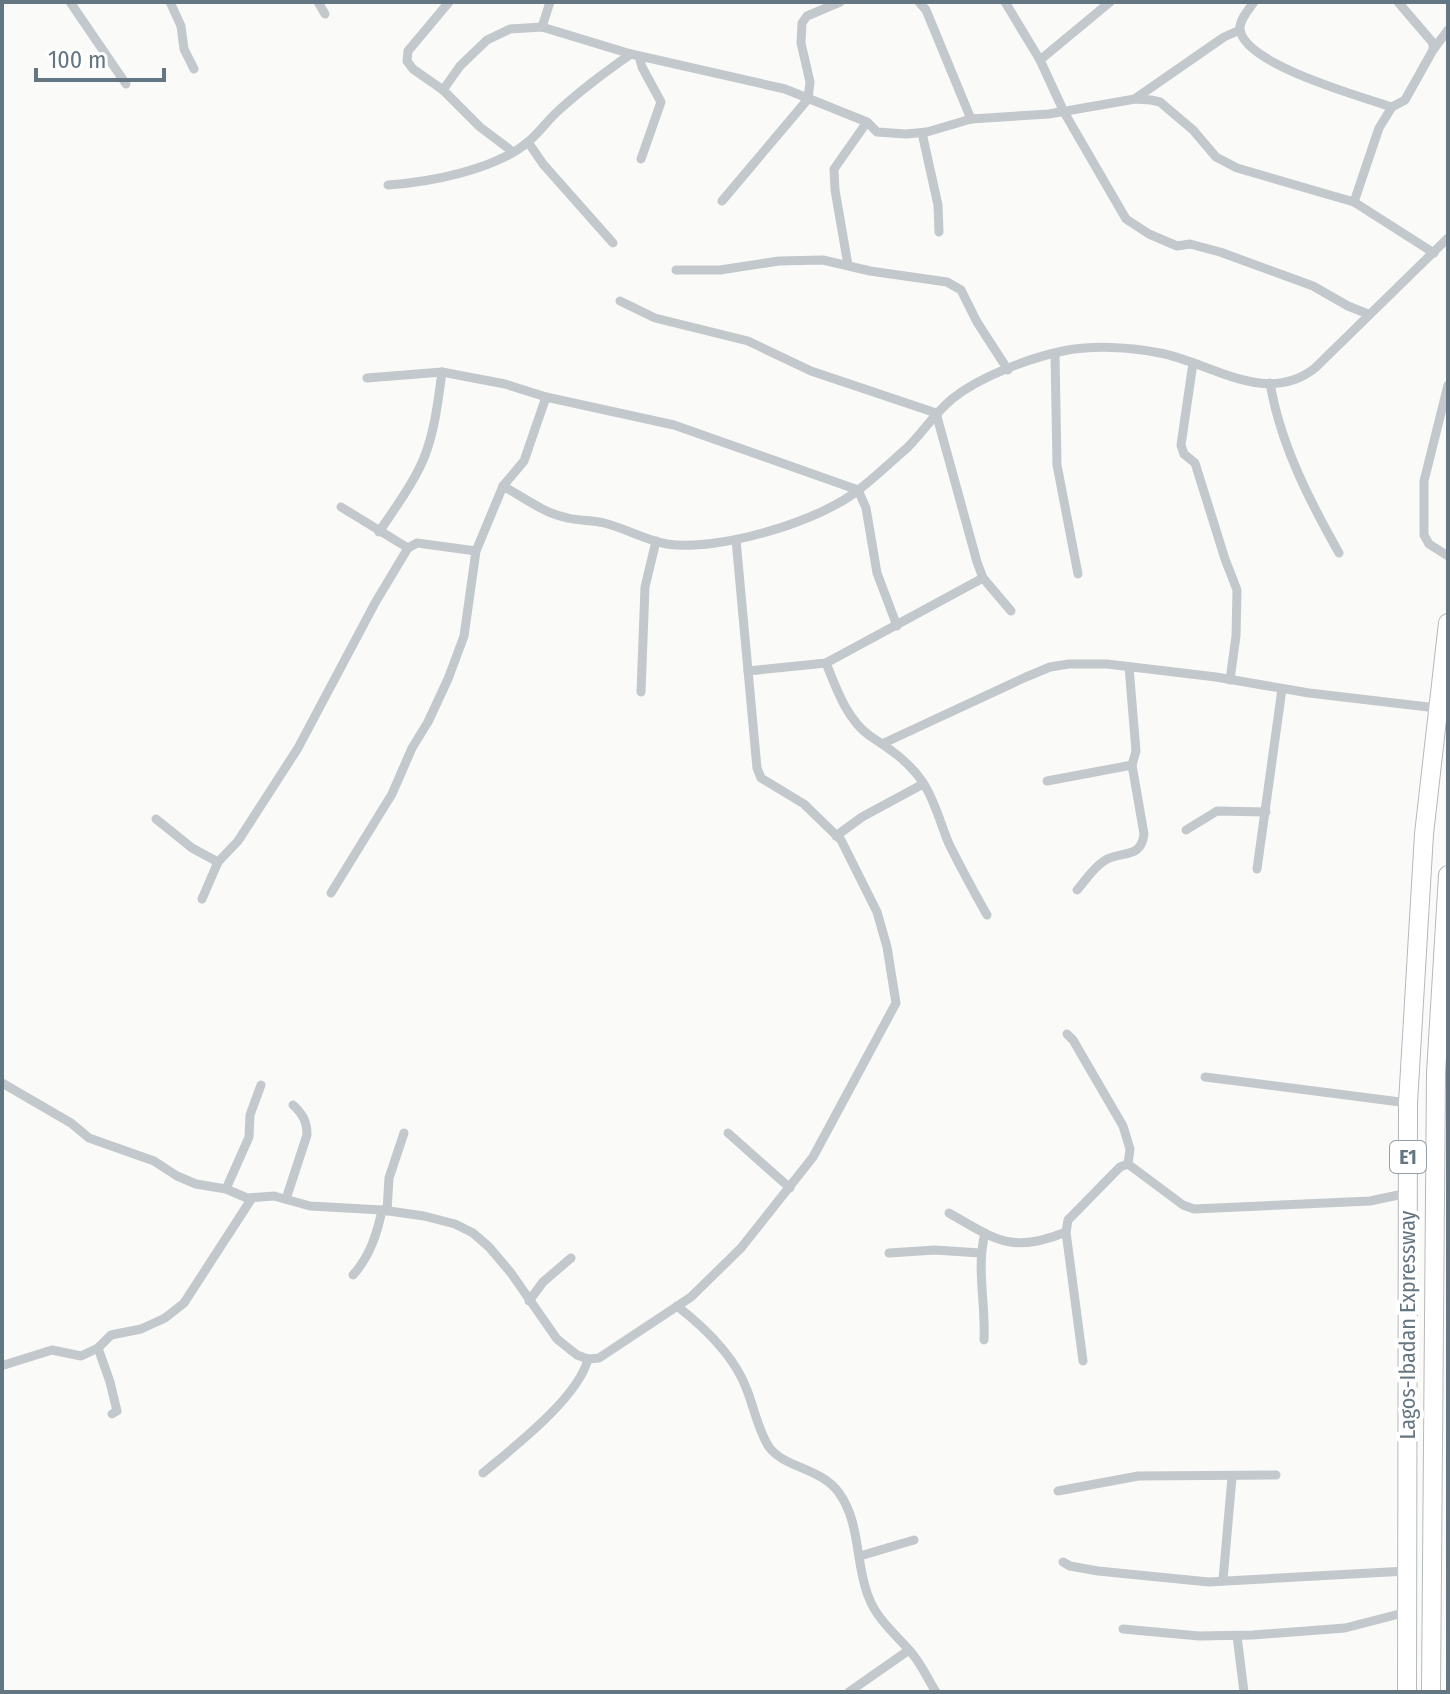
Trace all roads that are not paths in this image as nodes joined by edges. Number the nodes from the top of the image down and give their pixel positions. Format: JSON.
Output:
{"nodes":[{"id":1,"x":70,"y":2,"type":"edge"},
{"id":2,"x":170,"y":2,"type":"edge"},
{"id":3,"x":318,"y":2,"type":"edge"},
{"id":4,"x":449,"y":2,"type":"edge"},
{"id":5,"x":550,"y":2,"type":"edge"},
{"id":6,"x":840,"y":2,"type":"edge"},
{"id":7,"x":919,"y":2,"type":"edge"},
{"id":8,"x":1005,"y":2,"type":"edge"},
{"id":9,"x":1110,"y":2,"type":"edge"},
{"id":10,"x":1254,"y":2,"type":"edge"},
{"id":11,"x":1398,"y":2,"type":"edge"},
{"id":12,"x":325,"y":14,"type":"dead end"},
{"id":13,"x":542,"y":27,"type":"junction"},
{"id":14,"x":1240,"y":30,"type":"junction"},
{"id":15,"x":1448,"y":30,"type":"edge"},
{"id":16,"x":1433,"y":50,"type":"junction"},
{"id":17,"x":635,"y":55,"type":"junction"},
{"id":18,"x":1040,"y":60,"type":"junction"},
{"id":19,"x":194,"y":69,"type":"dead end"},
{"id":20,"x":126,"y":84,"type":"dead end"},
{"id":21,"x":443,"y":90,"type":"junction"},
{"id":22,"x":808,"y":99,"type":"junction"},
{"id":23,"x":1135,"y":99,"type":"junction"},
{"id":24,"x":1392,"y":107,"type":"junction"},
{"id":25,"x":1064,"y":112,"type":"junction"},
{"id":26,"x":971,"y":119,"type":"junction"},
{"id":27,"x":867,"y":122,"type":"junction"},
{"id":28,"x":922,"y":133,"type":"junction"},
{"id":29,"x":528,"y":142,"type":"junction"},
{"id":30,"x":513,"y":152,"type":"junction"},
{"id":31,"x":641,"y":159,"type":"dead end"},
{"id":32,"x":388,"y":185,"type":"dead end"},
{"id":33,"x":722,"y":201,"type":"dead end"},
{"id":34,"x":1354,"y":202,"type":"junction"},
{"id":35,"x":939,"y":232,"type":"dead end"},
{"id":36,"x":1448,"y":238,"type":"edge"},
{"id":37,"x":613,"y":243,"type":"dead end"},
{"id":38,"x":1434,"y":253,"type":"junction"},
{"id":39,"x":848,"y":265,"type":"junction"},
{"id":40,"x":676,"y":270,"type":"dead end"},
{"id":41,"x":620,"y":301,"type":"dead end"},
{"id":42,"x":1368,"y":314,"type":"junction"},
{"id":43,"x":1055,"y":354,"type":"junction"},
{"id":44,"x":1193,"y":363,"type":"junction"},
{"id":45,"x":1008,"y":370,"type":"junction"},
{"id":46,"x":442,"y":372,"type":"junction"},
{"id":47,"x":367,"y":378,"type":"dead end"},
{"id":48,"x":1270,"y":383,"type":"junction"},
{"id":49,"x":1448,"y":385,"type":"edge"},
{"id":50,"x":546,"y":397,"type":"junction"},
{"id":51,"x":936,"y":413,"type":"junction"},
{"id":52,"x":503,"y":486,"type":"junction"},
{"id":53,"x":858,"y":490,"type":"junction"},
{"id":54,"x":341,"y":507,"type":"dead end"},
{"id":55,"x":379,"y":532,"type":"junction"},
{"id":56,"x":736,"y":540,"type":"junction"},
{"id":57,"x":656,"y":541,"type":"junction"},
{"id":58,"x":408,"y":548,"type":"junction"},
{"id":59,"x":476,"y":551,"type":"junction"},
{"id":60,"x":1339,"y":553,"type":"dead end"},
{"id":61,"x":1448,"y":556,"type":"edge"},
{"id":62,"x":1078,"y":574,"type":"dead end"},
{"id":63,"x":983,"y":578,"type":"junction"},
{"id":64,"x":1011,"y":611,"type":"dead end"},
{"id":65,"x":1448,"y":623,"type":"edge"},
{"id":66,"x":897,"y":626,"type":"junction"},
{"id":67,"x":826,"y":663,"type":"junction"},
{"id":68,"x":1129,"y":667,"type":"junction"},
{"id":69,"x":748,"y":671,"type":"junction"},
{"id":70,"x":1230,"y":680,"type":"junction"},
{"id":71,"x":1282,"y":689,"type":"junction"},
{"id":72,"x":641,"y":692,"type":"dead end"},
{"id":73,"x":1437,"y":708,"type":"junction"},
{"id":74,"x":884,"y":743,"type":"junction"},
{"id":75,"x":1132,"y":765,"type":"junction"},
{"id":76,"x":1047,"y":781,"type":"dead end"},
{"id":77,"x":923,"y":784,"type":"junction"},
{"id":78,"x":1266,"y":812,"type":"junction"},
{"id":79,"x":156,"y":819,"type":"dead end"},
{"id":80,"x":1186,"y":830,"type":"dead end"},
{"id":81,"x":836,"y":836,"type":"junction"},
{"id":82,"x":218,"y":862,"type":"junction"},
{"id":83,"x":1257,"y":869,"type":"dead end"},
{"id":84,"x":1448,"y":875,"type":"edge"},
{"id":85,"x":1077,"y":890,"type":"dead end"},
{"id":86,"x":331,"y":893,"type":"dead end"},
{"id":87,"x":202,"y":899,"type":"dead end"},
{"id":88,"x":987,"y":915,"type":"dead end"},
{"id":89,"x":1067,"y":1034,"type":"dead end"},
{"id":90,"x":1442,"y":1073,"type":"edge"},
{"id":91,"x":1205,"y":1077,"type":"dead end"},
{"id":92,"x":2,"y":1083,"type":"edge"},
{"id":93,"x":261,"y":1085,"type":"dead end"},
{"id":94,"x":1408,"y":1103,"type":"junction"},
{"id":95,"x":293,"y":1105,"type":"dead end"},
{"id":96,"x":404,"y":1133,"type":"dead end"},
{"id":97,"x":728,"y":1133,"type":"dead end"},
{"id":98,"x":1128,"y":1164,"type":"junction"},
{"id":99,"x":790,"y":1188,"type":"junction"},
{"id":100,"x":226,"y":1189,"type":"junction"},
{"id":101,"x":1408,"y":1193,"type":"junction"},
{"id":102,"x":252,"y":1198,"type":"junction"},
{"id":103,"x":286,"y":1199,"type":"junction"},
{"id":104,"x":384,"y":1211,"type":"junction"},
{"id":105,"x":949,"y":1213,"type":"dead end"},
{"id":106,"x":1442,"y":1226,"type":"edge"},
{"id":107,"x":1066,"y":1232,"type":"junction"},
{"id":108,"x":985,"y":1233,"type":"junction"},
{"id":109,"x":889,"y":1253,"type":"dead end"},
{"id":110,"x":980,"y":1253,"type":"junction"},
{"id":111,"x":571,"y":1258,"type":"dead end"},
{"id":112,"x":353,"y":1275,"type":"dead end"},
{"id":113,"x":529,"y":1301,"type":"junction"},
{"id":114,"x":677,"y":1306,"type":"junction"},
{"id":115,"x":984,"y":1340,"type":"dead end"},
{"id":116,"x":98,"y":1348,"type":"junction"},
{"id":117,"x":588,"y":1359,"type":"junction"},
{"id":118,"x":1083,"y":1361,"type":"dead end"},
{"id":119,"x":4,"y":1365,"type":"edge"},
{"id":120,"x":112,"y":1414,"type":"dead end"},
{"id":121,"x":483,"y":1473,"type":"dead end"},
{"id":122,"x":1276,"y":1475,"type":"dead end"},
{"id":123,"x":1232,"y":1477,"type":"junction"},
{"id":124,"x":1058,"y":1491,"type":"dead end"},
{"id":125,"x":914,"y":1540,"type":"dead end"},
{"id":126,"x":860,"y":1556,"type":"junction"},
{"id":127,"x":1063,"y":1562,"type":"dead end"},
{"id":128,"x":1407,"y":1571,"type":"junction"},
{"id":129,"x":1223,"y":1580,"type":"junction"},
{"id":130,"x":1407,"y":1612,"type":"junction"},
{"id":131,"x":1123,"y":1629,"type":"dead end"},
{"id":132,"x":1237,"y":1636,"type":"junction"},
{"id":133,"x":909,"y":1650,"type":"junction"},
{"id":134,"x":849,"y":1692,"type":"edge"},
{"id":135,"x":936,"y":1692,"type":"edge"},
{"id":136,"x":1244,"y":1692,"type":"edge"},
{"id":137,"x":1407,"y":1692,"type":"edge"},
{"id":138,"x":1431,"y":1692,"type":"edge"}],
"edges":[{"from":1,"to":20,"type":"street"},
{"from":2,"to":19,"type":"street"},
{"from":3,"to":12,"type":"street"},
{"from":4,"to":21,"type":"street"},
{"from":5,"to":13,"type":"street"},
{"from":6,"to":22,"type":"street"},
{"from":7,"to":26,"type":"street"},
{"from":8,"to":18,"type":"street"},
{"from":9,"to":18,"type":"street"},
{"from":10,"to":14,"type":"street"},
{"from":11,"to":16,"type":"street"},
{"from":13,"to":17,"type":"street"},
{"from":13,"to":21,"type":"street"},
{"from":14,"to":23,"type":"street"},
{"from":14,"to":24,"type":"street"},
{"from":15,"to":16,"type":"street"},
{"from":16,"to":24,"type":"street"},
{"from":17,"to":22,"type":"street"},
{"from":17,"to":29,"type":"street"},
{"from":17,"to":31,"type":"street"},
{"from":18,"to":25,"type":"street"},
{"from":21,"to":30,"type":"street"},
{"from":22,"to":27,"type":"street"},
{"from":22,"to":33,"type":"street"},
{"from":23,"to":25,"type":"street"},
{"from":23,"to":34,"type":"street"},
{"from":24,"to":34,"type":"street"},
{"from":25,"to":26,"type":"street"},
{"from":25,"to":42,"type":"street"},
{"from":26,"to":28,"type":"street"},
{"from":27,"to":28,"type":"street"},
{"from":27,"to":39,"type":"street"},
{"from":28,"to":35,"type":"street"},
{"from":29,"to":30,"type":"street"},
{"from":29,"to":37,"type":"street"},
{"from":30,"to":32,"type":"street"},
{"from":34,"to":38,"type":"street"},
{"from":36,"to":38,"type":"street"},
{"from":38,"to":42,"type":"street"},
{"from":39,"to":40,"type":"street"},
{"from":39,"to":45,"type":"street"},
{"from":41,"to":51,"type":"street"},
{"from":42,"to":48,"type":"street"},
{"from":43,"to":44,"type":"street"},
{"from":43,"to":45,"type":"street"},
{"from":43,"to":62,"type":"street"},
{"from":44,"to":48,"type":"street"},
{"from":44,"to":70,"type":"street"},
{"from":45,"to":51,"type":"street"},
{"from":46,"to":47,"type":"street"},
{"from":46,"to":50,"type":"street"},
{"from":46,"to":55,"type":"street"},
{"from":48,"to":60,"type":"street"},
{"from":49,"to":61,"type":"street"},
{"from":50,"to":52,"type":"street"},
{"from":50,"to":53,"type":"street"},
{"from":51,"to":53,"type":"street"},
{"from":51,"to":63,"type":"street"},
{"from":52,"to":57,"type":"street"},
{"from":52,"to":59,"type":"street"},
{"from":53,"to":56,"type":"street"},
{"from":53,"to":66,"type":"street"},
{"from":54,"to":55,"type":"street"},
{"from":55,"to":58,"type":"street"},
{"from":56,"to":57,"type":"street"},
{"from":56,"to":69,"type":"street"},
{"from":57,"to":72,"type":"street"},
{"from":58,"to":59,"type":"street"},
{"from":58,"to":82,"type":"street"},
{"from":59,"to":86,"type":"street"},
{"from":63,"to":64,"type":"street"},
{"from":63,"to":66,"type":"street"},
{"from":65,"to":73,"type":"highway","name":"Lagos-Ibadan Expressway","number":"E1"},
{"from":66,"to":67,"type":"street"},
{"from":67,"to":69,"type":"street"},
{"from":67,"to":74,"type":"street"},
{"from":68,"to":70,"type":"street"},
{"from":68,"to":74,"type":"street"},
{"from":68,"to":75,"type":"street"},
{"from":69,"to":81,"type":"street"},
{"from":70,"to":71,"type":"street"},
{"from":71,"to":73,"type":"street"},
{"from":71,"to":78,"type":"street"},
{"from":73,"to":94,"type":"highway","name":"Lagos-Ibadan Expressway","number":"E1"},
{"from":74,"to":77,"type":"street"},
{"from":75,"to":76,"type":"street"},
{"from":75,"to":85,"type":"street"},
{"from":77,"to":81,"type":"street"},
{"from":77,"to":88,"type":"street"},
{"from":78,"to":80,"type":"street"},
{"from":78,"to":83,"type":"street"},
{"from":79,"to":82,"type":"street"},
{"from":81,"to":99,"type":"street"},
{"from":82,"to":87,"type":"street"},
{"from":84,"to":90,"type":"highway","name":"Lagos-Ibadan Expressway","number":"E1"},
{"from":89,"to":98,"type":"street"},
{"from":90,"to":106,"type":"highway","name":"Lagos-Ibadan Expressway","number":"E1"},
{"from":91,"to":94,"type":"street"},
{"from":92,"to":100,"type":"street"},
{"from":93,"to":100,"type":"street"},
{"from":94,"to":101,"type":"highway","name":"Lagos-Ibadan Expressway","number":"E1"},
{"from":95,"to":103,"type":"street"},
{"from":96,"to":104,"type":"street"},
{"from":97,"to":99,"type":"street"},
{"from":98,"to":101,"type":"street"},
{"from":98,"to":107,"type":"street"},
{"from":99,"to":114,"type":"street"},
{"from":100,"to":102,"type":"street"},
{"from":101,"to":128,"type":"highway","name":"Lagos-Ibadan Expressway","number":"E1"},
{"from":102,"to":103,"type":"street"},
{"from":102,"to":116,"type":"street"},
{"from":103,"to":104,"type":"street"},
{"from":104,"to":112,"type":"street"},
{"from":104,"to":113,"type":"street"},
{"from":105,"to":108,"type":"street"},
{"from":106,"to":138,"type":"highway","name":"Lagos-Ibadan Expressway","number":"E1"},
{"from":107,"to":108,"type":"street"},
{"from":107,"to":118,"type":"street"},
{"from":108,"to":110,"type":"street"},
{"from":109,"to":110,"type":"street"},
{"from":110,"to":115,"type":"street"},
{"from":111,"to":113,"type":"street"},
{"from":113,"to":117,"type":"street"},
{"from":114,"to":117,"type":"street"},
{"from":114,"to":126,"type":"street"},
{"from":116,"to":119,"type":"street"},
{"from":116,"to":120,"type":"street"},
{"from":117,"to":121,"type":"street"},
{"from":122,"to":123,"type":"street"},
{"from":123,"to":124,"type":"street"},
{"from":123,"to":129,"type":"street"},
{"from":125,"to":126,"type":"street"},
{"from":126,"to":133,"type":"street"},
{"from":127,"to":129,"type":"street"},
{"from":128,"to":129,"type":"street"},
{"from":128,"to":130,"type":"highway","name":"Lagos-Ibadan Expressway","number":"E1"},
{"from":130,"to":132,"type":"street"},
{"from":130,"to":137,"type":"highway","name":"Lagos-Ibadan Expressway","number":"E1"},
{"from":131,"to":132,"type":"street"},
{"from":132,"to":136,"type":"street"},
{"from":133,"to":134,"type":"street"},
{"from":133,"to":135,"type":"street"}]}
